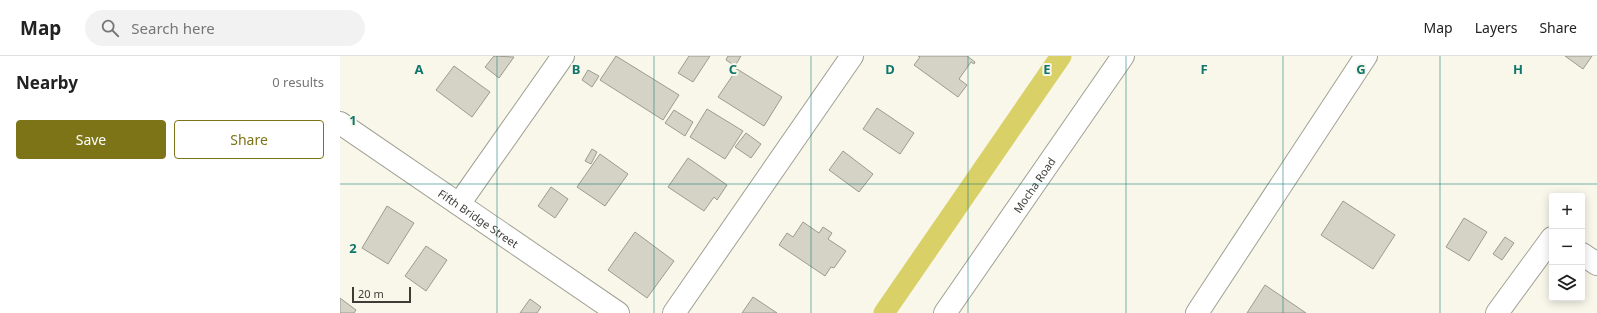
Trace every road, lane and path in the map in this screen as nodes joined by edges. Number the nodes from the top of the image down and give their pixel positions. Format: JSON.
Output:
{"nodes":[{"id":1,"x":563,"y":56,"type":"edge"},
{"id":2,"x":852,"y":56,"type":"edge"},
{"id":3,"x":1123,"y":56,"type":"edge"},
{"id":4,"x":1366,"y":56,"type":"edge"},
{"id":5,"x":340,"y":123,"type":"edge"},
{"id":6,"x":459,"y":204,"type":"junction"},
{"id":7,"x":1549,"y":242,"type":"edge"},
{"id":8,"x":1585,"y":256,"type":"edge"},
{"id":9,"x":1597,"y":264,"type":"edge"},
{"id":10,"x":618,"y":313,"type":"edge"},
{"id":11,"x":674,"y":313,"type":"edge"},
{"id":12,"x":945,"y":313,"type":"edge"},
{"id":13,"x":1197,"y":313,"type":"edge"},
{"id":14,"x":1497,"y":313,"type":"edge"}],
"edges":[{"from":1,"to":6,"type":"street"},
{"from":2,"to":11,"type":"street"},
{"from":3,"to":12,"type":"street","name":"Mocha Road"},
{"from":4,"to":13,"type":"street"},
{"from":5,"to":6,"type":"street","name":"Fifth Bridge Street"},
{"from":6,"to":10,"type":"street","name":"Fifth Bridge Street"},
{"from":7,"to":14,"type":"street"},
{"from":8,"to":9,"type":"street"}]}
